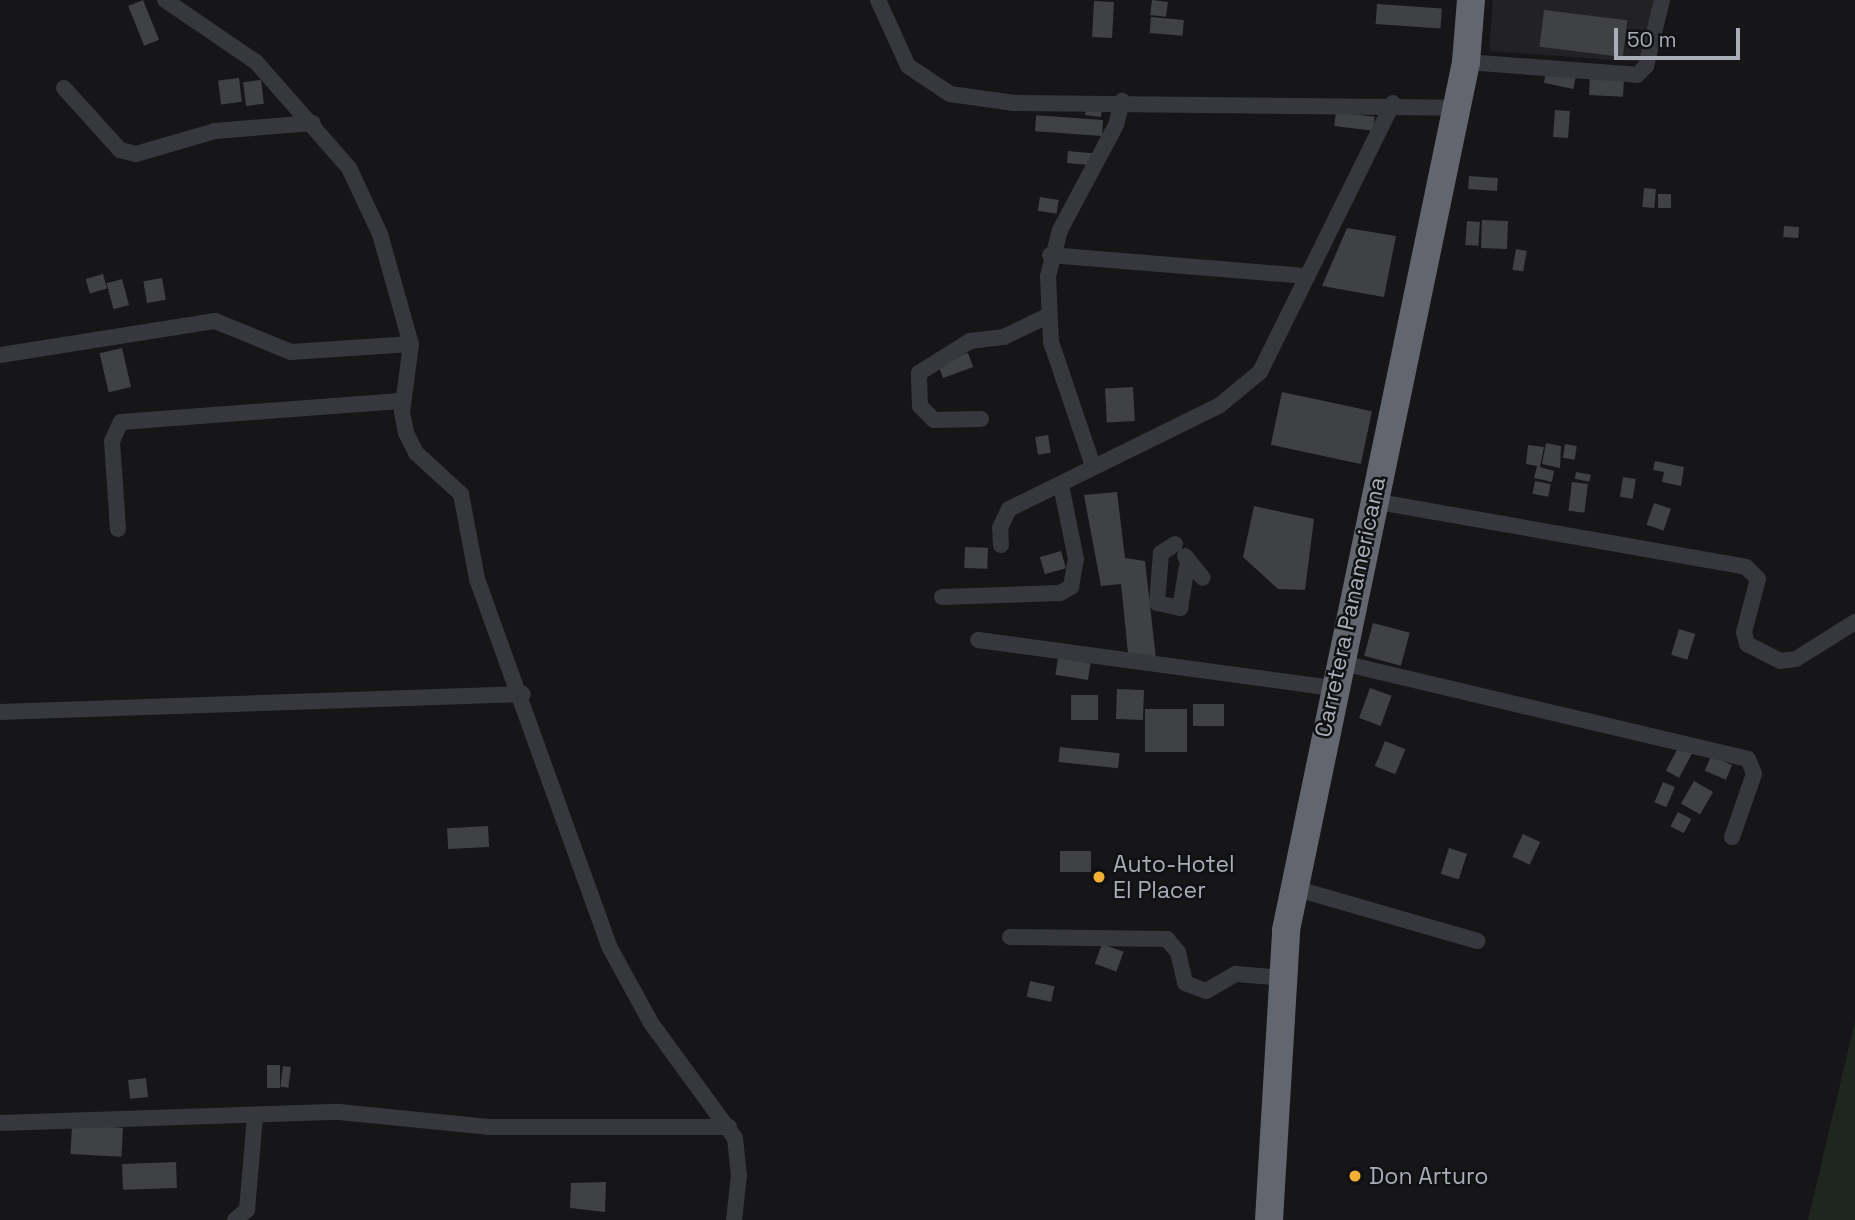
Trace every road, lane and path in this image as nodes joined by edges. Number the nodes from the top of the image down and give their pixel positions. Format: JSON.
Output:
{"nodes":[{"id":1,"x":165,"y":0,"type":"edge"},
{"id":2,"x":878,"y":0,"type":"edge"},
{"id":3,"x":1471,"y":0,"type":"edge"},
{"id":4,"x":1662,"y":0,"type":"edge"},
{"id":5,"x":1466,"y":62,"type":"junction"},
{"id":6,"x":64,"y":88,"type":"dead end"},
{"id":7,"x":1122,"y":101,"type":"junction"},
{"id":8,"x":1394,"y":103,"type":"junction"},
{"id":9,"x":1456,"y":107,"type":"junction"},
{"id":10,"x":313,"y":123,"type":"junction"},
{"id":11,"x":1050,"y":255,"type":"junction"},
{"id":12,"x":1307,"y":276,"type":"junction"},
{"id":13,"x":1047,"y":316,"type":"junction"},
{"id":14,"x":411,"y":344,"type":"junction"},
{"id":15,"x":0,"y":355,"type":"edge"},
{"id":16,"x":404,"y":401,"type":"junction"},
{"id":17,"x":981,"y":419,"type":"dead end"},
{"id":18,"x":1092,"y":463,"type":"junction"},
{"id":19,"x":1061,"y":485,"type":"junction"},
{"id":20,"x":1373,"y":501,"type":"junction"},
{"id":21,"x":118,"y":528,"type":"dead end"},
{"id":22,"x":1175,"y":544,"type":"junction"},
{"id":23,"x":1001,"y":545,"type":"dead end"},
{"id":24,"x":1188,"y":560,"type":"junction"},
{"id":25,"x":1145,"y":561,"type":"dead end"},
{"id":26,"x":1203,"y":578,"type":"dead end"},
{"id":27,"x":942,"y":597,"type":"dead end"},
{"id":28,"x":1855,"y":622,"type":"edge"},
{"id":29,"x":978,"y":640,"type":"dead end"},
{"id":30,"x":1335,"y":675,"type":"junction"},
{"id":31,"x":523,"y":694,"type":"junction"},
{"id":32,"x":0,"y":712,"type":"edge"},
{"id":33,"x":1732,"y":837,"type":"dead end"},
{"id":34,"x":1294,"y":888,"type":"junction"},
{"id":35,"x":1010,"y":937,"type":"dead end"},
{"id":36,"x":1478,"y":941,"type":"dead end"},
{"id":37,"x":1283,"y":978,"type":"junction"},
{"id":38,"x":255,"y":1117,"type":"junction"},
{"id":39,"x":0,"y":1123,"type":"edge"},
{"id":40,"x":729,"y":1127,"type":"junction"},
{"id":41,"x":235,"y":1220,"type":"edge"},
{"id":42,"x":734,"y":1220,"type":"edge"},
{"id":43,"x":1269,"y":1220,"type":"edge"}],
"edges":[{"from":1,"to":10,"type":"street"},
{"from":2,"to":7,"type":"street"},
{"from":3,"to":5,"type":"highway","name":"Carretera Panamericana"},
{"from":4,"to":5,"type":"street"},
{"from":5,"to":9,"type":"highway","name":"Carretera Panamericana"},
{"from":6,"to":10,"type":"street"},
{"from":7,"to":8,"type":"street"},
{"from":7,"to":11,"type":"street"},
{"from":8,"to":9,"type":"street"},
{"from":8,"to":12,"type":"street"},
{"from":9,"to":20,"type":"highway","name":"Carretera Panamericana"},
{"from":10,"to":14,"type":"street"},
{"from":11,"to":12,"type":"street"},
{"from":11,"to":13,"type":"street"},
{"from":12,"to":18,"type":"street"},
{"from":13,"to":17,"type":"street"},
{"from":13,"to":18,"type":"street"},
{"from":14,"to":15,"type":"street"},
{"from":14,"to":16,"type":"street"},
{"from":16,"to":21,"type":"street"},
{"from":16,"to":31,"type":"street"},
{"from":18,"to":19,"type":"street"},
{"from":19,"to":23,"type":"street"},
{"from":19,"to":27,"type":"street"},
{"from":20,"to":28,"type":"street"},
{"from":20,"to":30,"type":"highway","name":"Carretera Panamericana"},
{"from":22,"to":24,"type":"street"},
{"from":22,"to":24,"type":"street"},
{"from":22,"to":25,"type":"street"},
{"from":24,"to":26,"type":"street"},
{"from":29,"to":30,"type":"street"},
{"from":30,"to":33,"type":"street"},
{"from":30,"to":34,"type":"highway","name":"Carretera Panamericana"},
{"from":31,"to":32,"type":"street"},
{"from":31,"to":40,"type":"street"},
{"from":34,"to":36,"type":"street"},
{"from":34,"to":37,"type":"highway","name":"Carretera Panamericana"},
{"from":35,"to":37,"type":"street"},
{"from":37,"to":43,"type":"highway","name":"Carretera Panamericana"},
{"from":38,"to":39,"type":"street"},
{"from":38,"to":40,"type":"street"},
{"from":38,"to":41,"type":"street"},
{"from":40,"to":42,"type":"street"}]}
